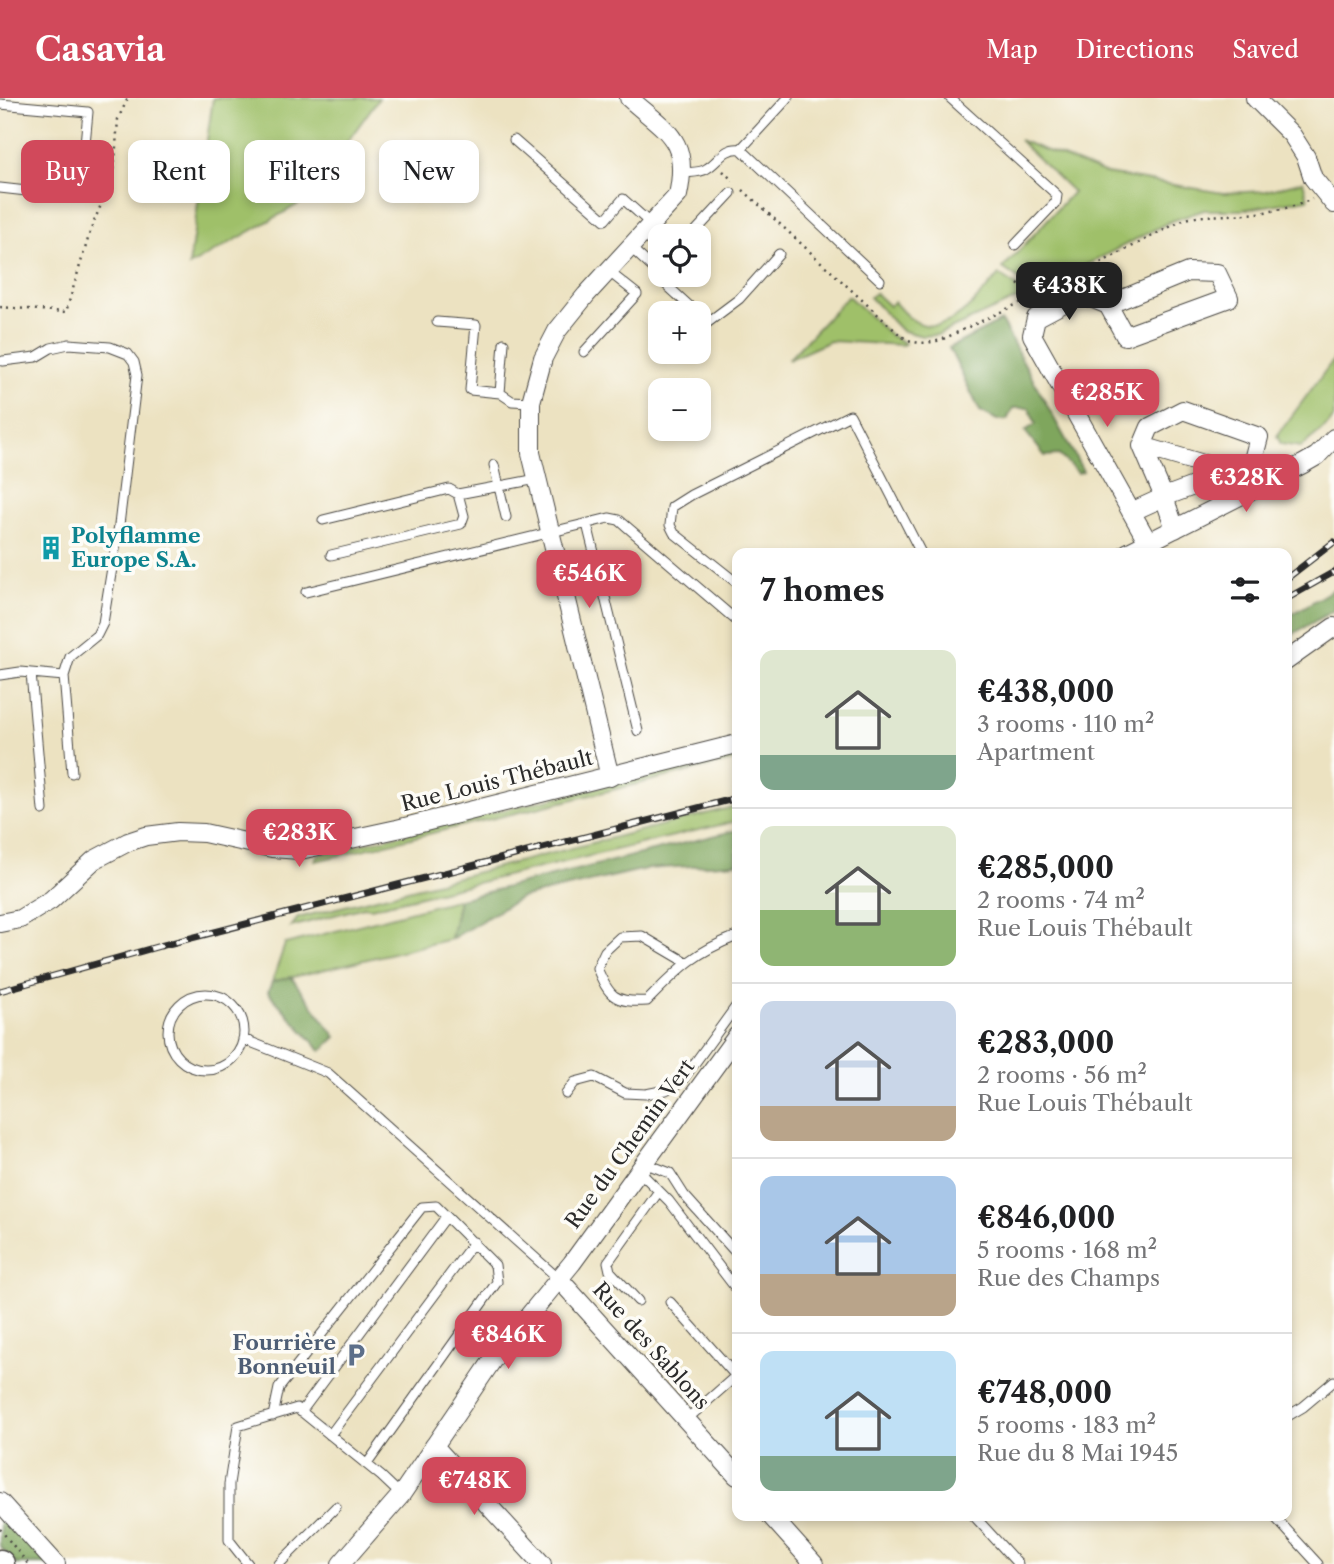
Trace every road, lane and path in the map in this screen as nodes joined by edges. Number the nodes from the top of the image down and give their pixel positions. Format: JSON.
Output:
{"nodes":[{"id":1,"x":128,"y":98,"type":"edge"},
{"id":2,"x":629,"y":98,"type":"edge"},
{"id":3,"x":788,"y":98,"type":"edge"},
{"id":4,"x":950,"y":98,"type":"edge"},
{"id":5,"x":1255,"y":98,"type":"edge"},
{"id":6,"x":0,"y":104,"type":"edge"},
{"id":7,"x":514,"y":140,"type":"dead end"},
{"id":8,"x":741,"y":149,"type":"junction"},
{"id":9,"x":714,"y":163,"type":"junction"},
{"id":10,"x":683,"y":173,"type":"junction"},
{"id":11,"x":734,"y":181,"type":"dead end"},
{"id":12,"x":0,"y":188,"type":"edge"},
{"id":13,"x":743,"y":190,"type":"dead end"},
{"id":14,"x":731,"y":193,"type":"dead end"},
{"id":15,"x":1329,"y":198,"type":"edge"},
{"id":16,"x":651,"y":224,"type":"joint"},
{"id":17,"x":702,"y":224,"type":"edge"},
{"id":18,"x":648,"y":227,"type":"edge"},
{"id":19,"x":1015,"y":245,"type":"dead end"},
{"id":20,"x":630,"y":247,"type":"junction"},
{"id":21,"x":779,"y":254,"type":"dead end"},
{"id":22,"x":648,"y":262,"type":"edge"},
{"id":23,"x":608,"y":271,"type":"junction"},
{"id":24,"x":880,"y":280,"type":"dead end"},
{"id":25,"x":1018,"y":284,"type":"dead end"},
{"id":26,"x":669,"y":287,"type":"edge"},
{"id":27,"x":1034,"y":296,"type":"junction"},
{"id":28,"x":684,"y":301,"type":"edge"},
{"id":29,"x":1108,"y":305,"type":"junction"},
{"id":30,"x":0,"y":307,"type":"edge"},
{"id":31,"x":711,"y":320,"type":"edge"},
{"id":32,"x":437,"y":322,"type":"dead end"},
{"id":33,"x":503,"y":343,"type":"dead end"},
{"id":34,"x":584,"y":352,"type":"dead end"},
{"id":35,"x":3,"y":361,"type":"dead end"},
{"id":36,"x":500,"y":393,"type":"junction"},
{"id":37,"x":531,"y":402,"type":"junction"},
{"id":38,"x":1334,"y":438,"type":"edge"},
{"id":39,"x":1142,"y":446,"type":"junction"},
{"id":40,"x":494,"y":465,"type":"dead end"},
{"id":41,"x":1231,"y":472,"type":"junction"},
{"id":42,"x":537,"y":479,"type":"junction"},
{"id":43,"x":499,"y":485,"type":"junction"},
{"id":44,"x":458,"y":494,"type":"junction"},
{"id":45,"x":1164,"y":497,"type":"junction"},
{"id":46,"x":1131,"y":512,"type":"junction"},
{"id":47,"x":506,"y":517,"type":"dead end"},
{"id":48,"x":323,"y":520,"type":"dead end"},
{"id":49,"x":587,"y":524,"type":"junction"},
{"id":50,"x":1175,"y":529,"type":"junction"},
{"id":51,"x":551,"y":533,"type":"junction"},
{"id":52,"x":1148,"y":542,"type":"junction"},
{"id":53,"x":918,"y":548,"type":"edge"},
{"id":54,"x":1137,"y":548,"type":"edge"},
{"id":55,"x":331,"y":555,"type":"dead end"},
{"id":56,"x":732,"y":579,"type":"edge"},
{"id":57,"x":306,"y":592,"type":"dead end"},
{"id":58,"x":732,"y":617,"type":"edge"},
{"id":59,"x":1334,"y":627,"type":"edge"},
{"id":60,"x":1334,"y":642,"type":"edge"},
{"id":61,"x":1292,"y":658,"type":"edge"},
{"id":62,"x":1292,"y":660,"type":"edge"},
{"id":63,"x":1,"y":672,"type":"edge"},
{"id":64,"x":31,"y":673,"type":"junction"},
{"id":65,"x":64,"y":676,"type":"junction"},
{"id":66,"x":638,"y":731,"type":"dead end"},
{"id":67,"x":732,"y":745,"type":"edge"},
{"id":68,"x":72,"y":774,"type":"dead end"},
{"id":69,"x":610,"y":777,"type":"junction"},
{"id":70,"x":43,"y":810,"type":"dead end"},
{"id":71,"x":0,"y":923,"type":"edge"},
{"id":72,"x":732,"y":938,"type":"edge"},
{"id":73,"x":686,"y":962,"type":"junction"},
{"id":74,"x":732,"y":1012,"type":"edge"},
{"id":75,"x":243,"y":1039,"type":"junction"},
{"id":76,"x":732,"y":1042,"type":"edge"},
{"id":77,"x":566,"y":1094,"type":"dead end"},
{"id":78,"x":641,"y":1167,"type":"junction"},
{"id":79,"x":659,"y":1191,"type":"junction"},
{"id":80,"x":446,"y":1217,"type":"junction"},
{"id":81,"x":474,"y":1242,"type":"junction"},
{"id":82,"x":732,"y":1248,"type":"edge"},
{"id":83,"x":559,"y":1279,"type":"junction"},
{"id":84,"x":732,"y":1284,"type":"edge"},
{"id":85,"x":638,"y":1301,"type":"dead end"},
{"id":86,"x":670,"y":1302,"type":"dead end"},
{"id":87,"x":732,"y":1372,"type":"edge"},
{"id":88,"x":732,"y":1380,"type":"edge"},
{"id":89,"x":1334,"y":1381,"type":"edge"},
{"id":90,"x":301,"y":1412,"type":"junction"},
{"id":91,"x":1292,"y":1413,"type":"edge"},
{"id":92,"x":273,"y":1416,"type":"junction"},
{"id":93,"x":687,"y":1419,"type":"junction"},
{"id":94,"x":330,"y":1435,"type":"junction"},
{"id":95,"x":434,"y":1446,"type":"junction"},
{"id":96,"x":367,"y":1464,"type":"junction"},
{"id":97,"x":732,"y":1470,"type":"edge"},
{"id":98,"x":401,"y":1495,"type":"junction"},
{"id":99,"x":0,"y":1502,"type":"edge"},
{"id":100,"x":336,"y":1507,"type":"dead end"},
{"id":101,"x":775,"y":1521,"type":"edge"},
{"id":102,"x":979,"y":1521,"type":"edge"},
{"id":103,"x":1279,"y":1521,"type":"edge"},
{"id":104,"x":0,"y":1529,"type":"edge"},
{"id":105,"x":28,"y":1564,"type":"edge"},
{"id":106,"x":57,"y":1564,"type":"edge"},
{"id":107,"x":248,"y":1564,"type":"edge"},
{"id":108,"x":279,"y":1564,"type":"edge"},
{"id":109,"x":341,"y":1564,"type":"edge"},
{"id":110,"x":542,"y":1564,"type":"edge"},
{"id":111,"x":814,"y":1564,"type":"edge"},
{"id":112,"x":1018,"y":1564,"type":"edge"},
{"id":113,"x":1318,"y":1564,"type":"edge"}],
"edges":[{"from":1,"to":30,"type":"path"},
{"from":2,"to":10,"type":"street"},
{"from":3,"to":8,"type":"lane"},
{"from":4,"to":19,"type":"lane"},
{"from":5,"to":15,"type":"street"},
{"from":6,"to":12,"type":"lane"},
{"from":7,"to":16,"type":"lane"},
{"from":8,"to":9,"type":"lane"},
{"from":8,"to":24,"type":"lane"},
{"from":9,"to":10,"type":"lane"},
{"from":9,"to":11,"type":"path"},
{"from":10,"to":16,"type":"street"},
{"from":13,"to":27,"type":"path"},
{"from":14,"to":17,"type":"lane"},
{"from":15,"to":27,"type":"path"},
{"from":18,"to":20,"type":"street"},
{"from":20,"to":22,"type":"lane"},
{"from":20,"to":23,"type":"street"},
{"from":21,"to":31,"type":"lane"},
{"from":23,"to":34,"type":"lane"},
{"from":23,"to":37,"type":"street"},
{"from":25,"to":27,"type":"path"},
{"from":26,"to":28,"type":"lane"},
{"from":29,"to":29,"type":"street"},
{"from":29,"to":46,"type":"street"},
{"from":32,"to":36,"type":"lane"},
{"from":33,"to":36,"type":"lane"},
{"from":35,"to":65,"type":"lane"},
{"from":36,"to":37,"type":"lane"},
{"from":37,"to":42,"type":"street"},
{"from":38,"to":50,"type":"street"},
{"from":39,"to":41,"type":"street"},
{"from":39,"to":41,"type":"street"},
{"from":39,"to":45,"type":"street"},
{"from":40,"to":43,"type":"lane"},
{"from":41,"to":45,"type":"street"},
{"from":42,"to":43,"type":"lane"},
{"from":42,"to":51,"type":"street"},
{"from":43,"to":44,"type":"lane"},
{"from":43,"to":47,"type":"lane"},
{"from":44,"to":48,"type":"lane"},
{"from":44,"to":55,"type":"lane"},
{"from":45,"to":46,"type":"street"},
{"from":45,"to":50,"type":"street"},
{"from":46,"to":52,"type":"street"},
{"from":49,"to":51,"type":"lane"},
{"from":49,"to":58,"type":"lane"},
{"from":49,"to":66,"type":"lane"},
{"from":50,"to":52,"type":"street"},
{"from":51,"to":57,"type":"lane"},
{"from":51,"to":69,"type":"street"},
{"from":52,"to":54,"type":"street"},
{"from":53,"to":56,"type":"lane"},
{"from":59,"to":61,"type":"street"},
{"from":60,"to":62,"type":"street"},
{"from":63,"to":64,"type":"lane"},
{"from":64,"to":65,"type":"lane"},
{"from":64,"to":70,"type":"lane"},
{"from":65,"to":68,"type":"lane"},
{"from":67,"to":69,"type":"street","name":"Rue Louis Thébault"},
{"from":69,"to":71,"type":"street","name":"Rue Louis Thébault"},
{"from":72,"to":73,"type":"lane"},
{"from":73,"to":73,"type":"lane"},
{"from":74,"to":77,"type":"lane"},
{"from":75,"to":75,"type":"lane"},
{"from":75,"to":83,"type":"lane"},
{"from":76,"to":78,"type":"street","name":"Rue du Chemin Vert"},
{"from":78,"to":79,"type":"lane"},
{"from":78,"to":82,"type":"lane"},
{"from":78,"to":83,"type":"street","name":"Rue du Chemin Vert"},
{"from":79,"to":84,"type":"lane"},
{"from":79,"to":85,"type":"lane"},
{"from":80,"to":81,"type":"lane"},
{"from":80,"to":90,"type":"lane"},
{"from":80,"to":92,"type":"lane"},
{"from":81,"to":94,"type":"lane"},
{"from":81,"to":96,"type":"lane"},
{"from":83,"to":93,"type":"street","name":"Rue des Sablons"},
{"from":83,"to":95,"type":"street","name":"Rue du Chemin Vert"},
{"from":86,"to":87,"type":"lane"},
{"from":88,"to":93,"type":"lane"},
{"from":89,"to":91,"type":"lane"},
{"from":90,"to":92,"type":"lane"},
{"from":90,"to":94,"type":"lane"},
{"from":92,"to":107,"type":"lane"},
{"from":93,"to":97,"type":"street","name":"Rue des Sablons"},
{"from":94,"to":96,"type":"lane"},
{"from":95,"to":98,"type":"street","name":"Rue du Chemin Vert"},
{"from":95,"to":110,"type":"street"},
{"from":96,"to":98,"type":"lane"},
{"from":98,"to":109,"type":"street","name":"Rue du Chemin Vert"},
{"from":99,"to":106,"type":"street"},
{"from":100,"to":108,"type":"lane"},
{"from":101,"to":111,"type":"street"},
{"from":102,"to":112,"type":"lane"},
{"from":103,"to":113,"type":"lane"},
{"from":104,"to":105,"type":"path"}]}
